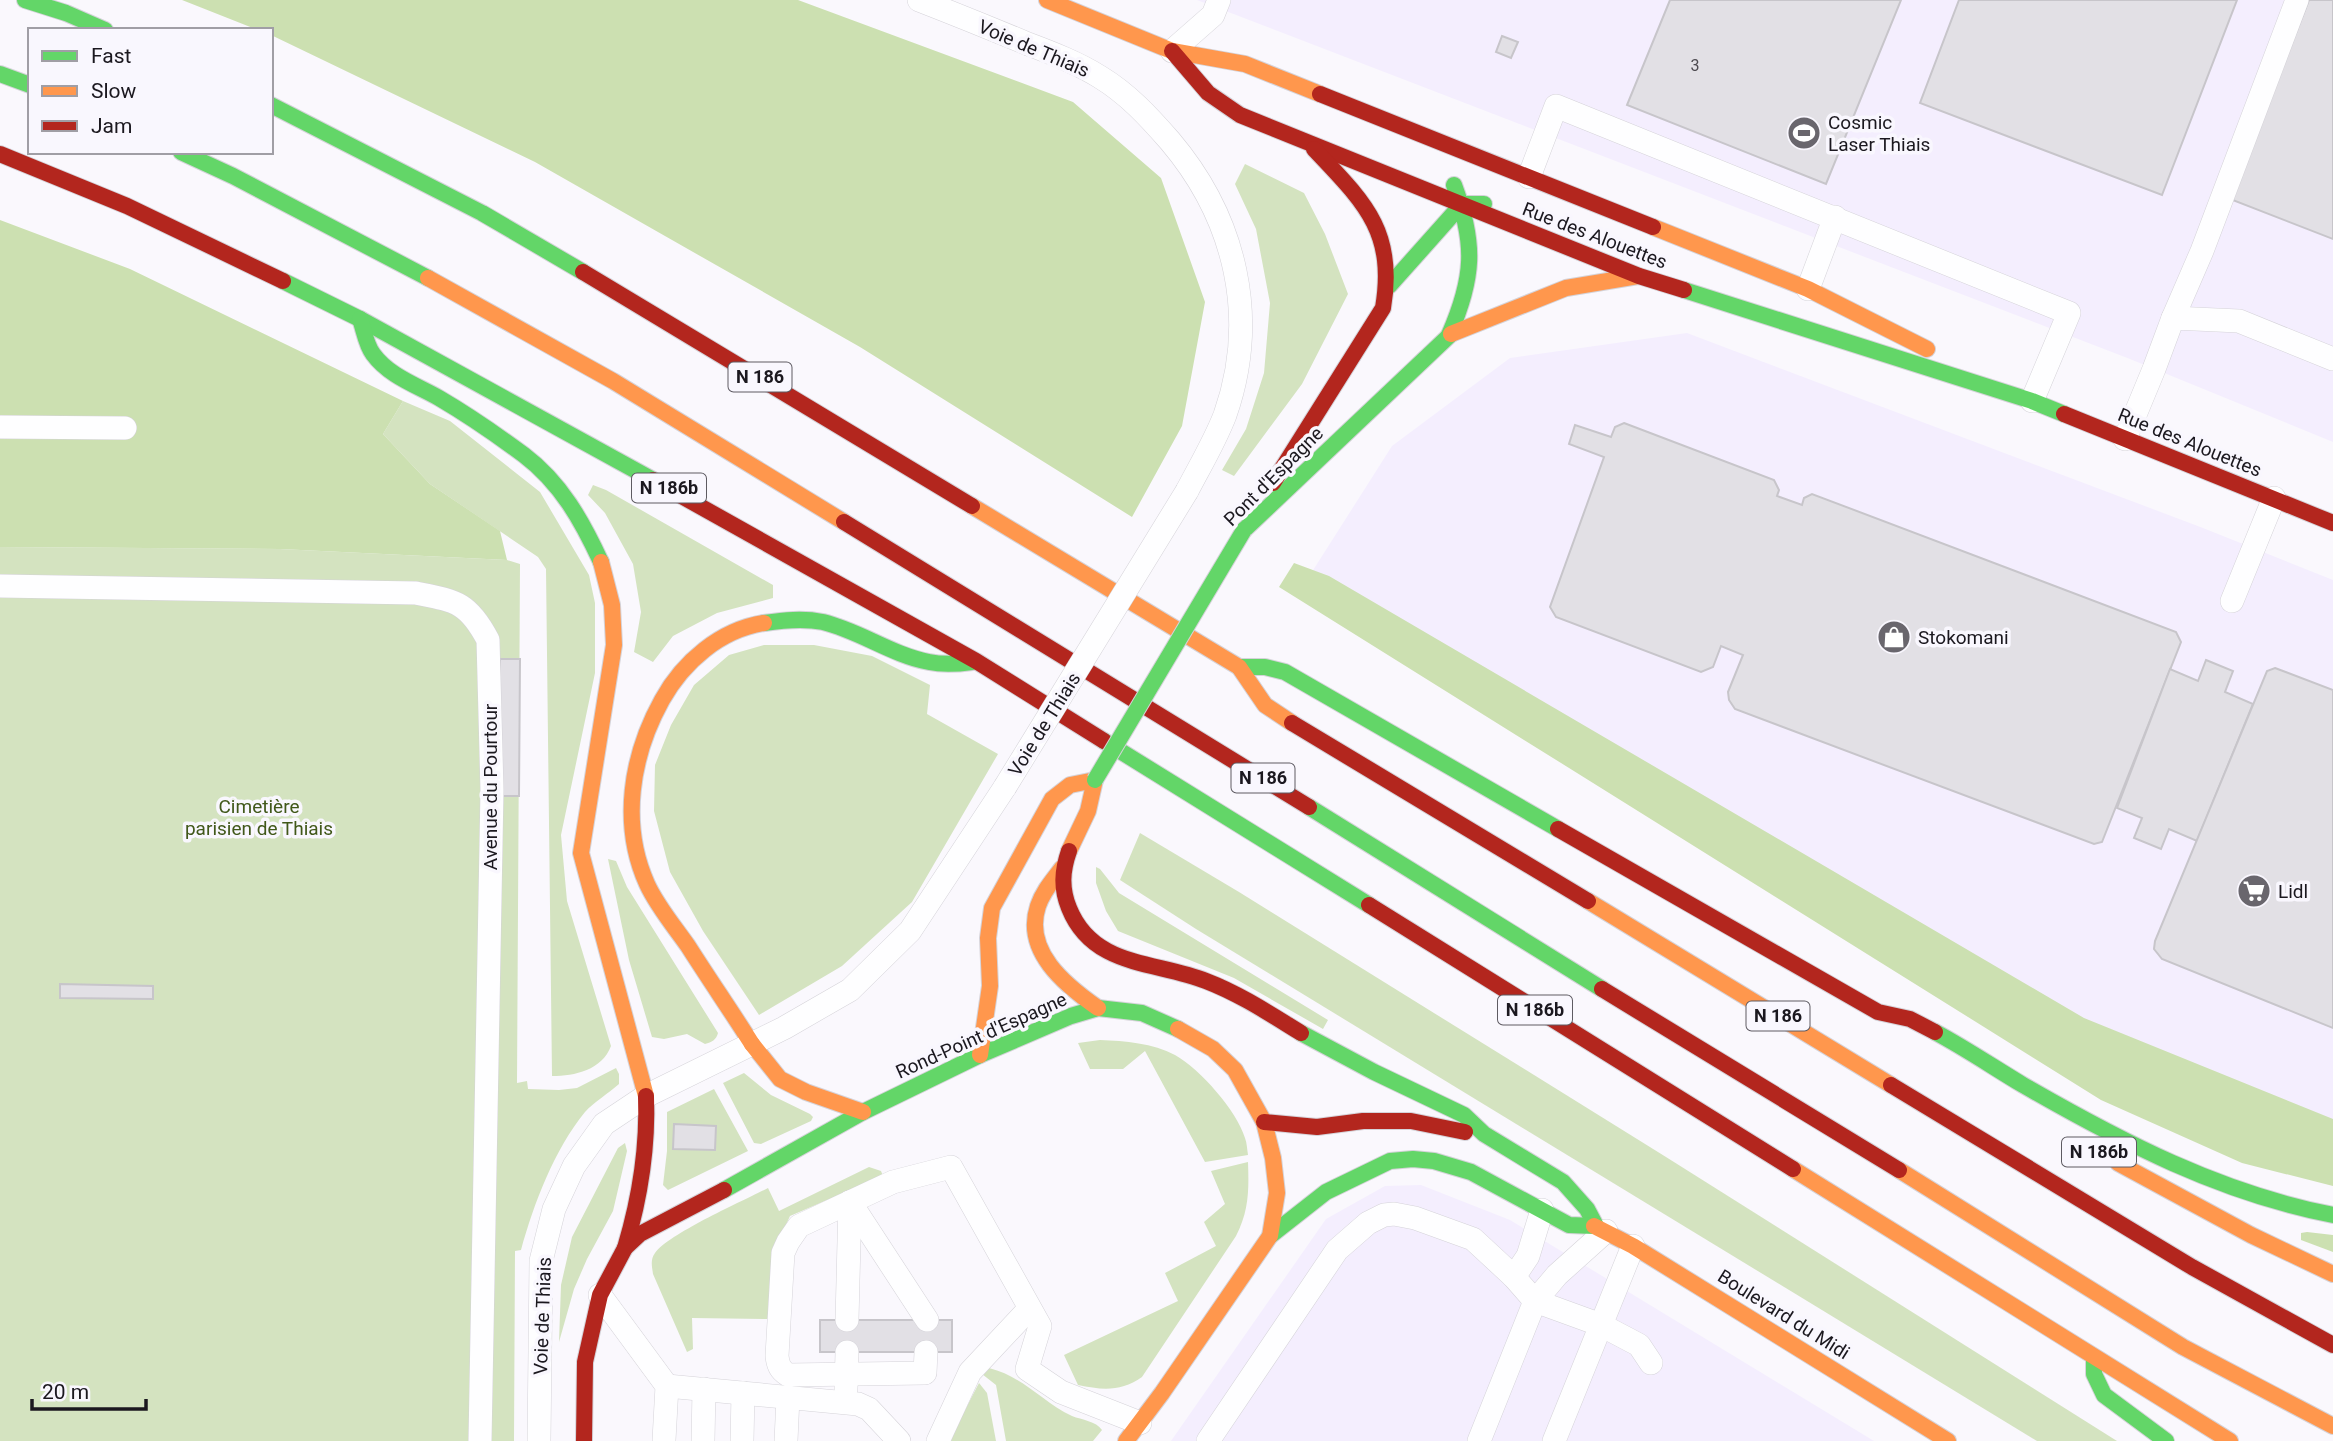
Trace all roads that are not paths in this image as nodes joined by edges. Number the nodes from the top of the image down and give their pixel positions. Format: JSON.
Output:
{"nodes":[{"id":1,"x":25,"y":0,"type":"edge"},
{"id":2,"x":919,"y":0,"type":"edge"},
{"id":3,"x":1047,"y":0,"type":"edge"},
{"id":4,"x":1219,"y":0,"type":"edge"},
{"id":5,"x":2297,"y":0,"type":"edge"},
{"id":6,"x":100,"y":28,"type":"edge"},
{"id":7,"x":1172,"y":51,"type":"junction"},
{"id":8,"x":0,"y":74,"type":"edge"},
{"id":9,"x":28,"y":84,"type":"edge"},
{"id":10,"x":273,"y":106,"type":"edge"},
{"id":11,"x":1306,"y":140,"type":"junction"},
{"id":12,"x":1437,"y":140,"type":"junction"},
{"id":13,"x":0,"y":154,"type":"edge"},
{"id":14,"x":185,"y":154,"type":"edge"},
{"id":15,"x":1529,"y":177,"type":"junction"},
{"id":16,"x":1462,"y":204,"type":"junction"},
{"id":17,"x":1506,"y":204,"type":"dead end"},
{"id":18,"x":1835,"y":217,"type":"junction"},
{"id":19,"x":1639,"y":276,"type":"junction"},
{"id":20,"x":1733,"y":277,"type":"dead end"},
{"id":21,"x":1389,"y":286,"type":"junction"},
{"id":22,"x":1808,"y":289,"type":"junction"},
{"id":23,"x":2173,"y":317,"type":"junction"},
{"id":24,"x":360,"y":319,"type":"junction"},
{"id":25,"x":1449,"y":335,"type":"junction"},
{"id":26,"x":2333,"y":359,"type":"edge"},
{"id":27,"x":2032,"y":401,"type":"junction"},
{"id":28,"x":0,"y":427,"type":"edge"},
{"id":29,"x":125,"y":428,"type":"dead end"},
{"id":30,"x":2125,"y":439,"type":"junction"},
{"id":31,"x":2274,"y":498,"type":"junction"},
{"id":32,"x":2333,"y":523,"type":"edge"},
{"id":33,"x":1244,"y":530,"type":"junction"},
{"id":34,"x":0,"y":586,"type":"edge"},
{"id":35,"x":2232,"y":601,"type":"dead end"},
{"id":36,"x":976,"y":661,"type":"junction"},
{"id":37,"x":1239,"y":667,"type":"junction"},
{"id":38,"x":1095,"y":780,"type":"junction"},
{"id":39,"x":1062,"y":868,"type":"junction"},
{"id":40,"x":1098,"y":1008,"type":"junction"},
{"id":41,"x":1878,"y":1012,"type":"junction"},
{"id":42,"x":1890,"y":1028,"type":"dead end"},
{"id":43,"x":752,"y":1044,"type":"junction"},
{"id":44,"x":980,"y":1055,"type":"junction"},
{"id":45,"x":646,"y":1096,"type":"junction"},
{"id":46,"x":863,"y":1112,"type":"junction"},
{"id":47,"x":1264,"y":1122,"type":"junction"},
{"id":48,"x":1481,"y":1133,"type":"junction"},
{"id":49,"x":2108,"y":1157,"type":"dead end"},
{"id":50,"x":850,"y":1202,"type":"junction"},
{"id":51,"x":1542,"y":1210,"type":"junction"},
{"id":52,"x":2333,"y":1215,"type":"edge"},
{"id":53,"x":1601,"y":1228,"type":"junction"},
{"id":54,"x":1270,"y":1236,"type":"junction"},
{"id":55,"x":1633,"y":1246,"type":"junction"},
{"id":56,"x":625,"y":1248,"type":"junction"},
{"id":57,"x":2333,"y":1274,"type":"edge"},
{"id":58,"x":1514,"y":1277,"type":"junction"},
{"id":59,"x":600,"y":1295,"type":"junction"},
{"id":60,"x":1535,"y":1301,"type":"junction"},
{"id":61,"x":1034,"y":1317,"type":"junction"},
{"id":62,"x":847,"y":1320,"type":"dead end"},
{"id":63,"x":927,"y":1320,"type":"dead end"},
{"id":64,"x":1601,"y":1325,"type":"junction"},
{"id":65,"x":2333,"y":1345,"type":"edge"},
{"id":66,"x":926,"y":1352,"type":"dead end"},
{"id":67,"x":2094,"y":1358,"type":"junction"},
{"id":68,"x":846,"y":1363,"type":"junction"},
{"id":69,"x":1651,"y":1363,"type":"dead end"},
{"id":70,"x":667,"y":1386,"type":"junction"},
{"id":71,"x":704,"y":1389,"type":"junction"},
{"id":72,"x":743,"y":1393,"type":"junction"},
{"id":73,"x":788,"y":1397,"type":"junction"},
{"id":74,"x":845,"y":1403,"type":"junction"},
{"id":75,"x":2333,"y":1426,"type":"edge"},
{"id":76,"x":1133,"y":1432,"type":"edge"},
{"id":77,"x":664,"y":1440,"type":"edge"},
{"id":78,"x":480,"y":1441,"type":"edge"},
{"id":79,"x":539,"y":1441,"type":"edge"},
{"id":80,"x":584,"y":1441,"type":"edge"},
{"id":81,"x":703,"y":1441,"type":"edge"},
{"id":82,"x":742,"y":1441,"type":"edge"},
{"id":83,"x":786,"y":1441,"type":"edge"},
{"id":84,"x":899,"y":1441,"type":"edge"},
{"id":85,"x":937,"y":1441,"type":"edge"},
{"id":86,"x":1208,"y":1441,"type":"edge"},
{"id":87,"x":1479,"y":1441,"type":"edge"},
{"id":88,"x":1554,"y":1441,"type":"edge"},
{"id":89,"x":1948,"y":1441,"type":"edge"},
{"id":90,"x":2166,"y":1441,"type":"edge"},
{"id":91,"x":2230,"y":1441,"type":"edge"}],
"edges":[{"from":1,"to":6,"type":"main road"},
{"from":2,"to":43,"type":"lane","name":"Voie de Thiais","bridge":true},
{"from":3,"to":7,"type":"main road","name":"Rue des Alouettes"},
{"from":4,"to":7,"type":"lane"},
{"from":5,"to":23,"type":"lane"},
{"from":7,"to":11,"type":"main road","name":"Rue des Alouettes"},
{"from":7,"to":12,"type":"main road","name":"Rue des Alouettes"},
{"from":8,"to":9,"type":"main road"},
{"from":10,"to":37,"type":"main road","number":"N 186"},
{"from":11,"to":16,"type":"main road","name":"Rue des Alouettes"},
{"from":11,"to":21,"type":"main road"},
{"from":12,"to":15,"type":"main road","name":"Rue des Alouettes"},
{"from":12,"to":16,"type":"main road"},
{"from":13,"to":24,"type":"main road","number":"N 186b"},
{"from":14,"to":75,"type":"main road","number":"N 186"},
{"from":15,"to":18,"type":"lane"},
{"from":15,"to":22,"type":"main road","name":"Rue des Alouettes"},
{"from":16,"to":17,"type":"main road"},
{"from":16,"to":19,"type":"main road","name":"Rue des Alouettes"},
{"from":16,"to":21,"type":"main road"},
{"from":16,"to":25,"type":"main road"},
{"from":18,"to":22,"type":"lane"},
{"from":18,"to":27,"type":"lane"},
{"from":19,"to":25,"type":"main road"},
{"from":19,"to":27,"type":"main road","name":"Rue des Alouettes"},
{"from":20,"to":22,"type":"main road"},
{"from":21,"to":33,"type":"main road"},
{"from":22,"to":27,"type":"main road","name":"Rue des Alouettes"},
{"from":23,"to":26,"type":"lane"},
{"from":23,"to":30,"type":"lane"},
{"from":24,"to":36,"type":"main road","number":"N 186b"},
{"from":24,"to":45,"type":"main road"},
{"from":25,"to":33,"type":"main road","name":"Pont d'Espagne"},
{"from":27,"to":30,"type":"main road","name":"Rue des Alouettes"},
{"from":28,"to":29,"type":"lane"},
{"from":30,"to":31,"type":"main road","name":"Rue des Alouettes"},
{"from":31,"to":32,"type":"main road","name":"Rue des Alouettes"},
{"from":31,"to":35,"type":"lane"},
{"from":33,"to":38,"type":"main road","name":"Pont d'Espagne","bridge":true},
{"from":34,"to":78,"type":"lane","name":"Avenue du Pourtour"},
{"from":36,"to":43,"type":"main road"},
{"from":36,"to":67,"type":"main road","number":"N 186b"},
{"from":37,"to":41,"type":"main road"},
{"from":37,"to":65,"type":"main road","number":"N 186"},
{"from":38,"to":39,"type":"main road","name":"Pont d'Espagne"},
{"from":38,"to":44,"type":"main road"},
{"from":39,"to":40,"type":"main road","name":"Pont d'Espagne"},
{"from":39,"to":48,"type":"main road"},
{"from":40,"to":44,"type":"main road","name":"Rond-Point d'Espagne"},
{"from":40,"to":47,"type":"main road","name":"Rond-Point d'Espagne"},
{"from":41,"to":42,"type":"main road"},
{"from":41,"to":52,"type":"main road"},
{"from":43,"to":45,"type":"lane","name":"Voie de Thiais"},
{"from":43,"to":46,"type":"main road"},
{"from":44,"to":46,"type":"main road","name":"Rond-Point d'Espagne"},
{"from":45,"to":56,"type":"main road"},
{"from":45,"to":79,"type":"lane","name":"Voie de Thiais"},
{"from":46,"to":56,"type":"main road","name":"Rond-Point d'Espagne"},
{"from":47,"to":48,"type":"main road"},
{"from":47,"to":54,"type":"main road","name":"Rond-Point d'Espagne"},
{"from":48,"to":53,"type":"main road"},
{"from":49,"to":57,"type":"main road","number":"N 186b"},
{"from":50,"to":61,"type":"lane"},
{"from":50,"to":62,"type":"lane"},
{"from":50,"to":63,"type":"lane"},
{"from":50,"to":68,"type":"lane"},
{"from":51,"to":53,"type":"main road"},
{"from":51,"to":54,"type":"main road"},
{"from":51,"to":58,"type":"lane"},
{"from":53,"to":55,"type":"main road","name":"Boulevard du Midi"},
{"from":53,"to":60,"type":"lane"},
{"from":54,"to":76,"type":"main road","name":"Rond-Point d'Espagne"},
{"from":55,"to":64,"type":"lane"},
{"from":55,"to":89,"type":"main road","name":"Boulevard du Midi"},
{"from":56,"to":59,"type":"main road","name":"Rond-Point d'Espagne"},
{"from":58,"to":60,"type":"lane"},
{"from":58,"to":86,"type":"lane"},
{"from":59,"to":70,"type":"lane"},
{"from":59,"to":80,"type":"main road","name":"Rond-Point d'Espagne"},
{"from":60,"to":64,"type":"lane"},
{"from":60,"to":87,"type":"lane"},
{"from":61,"to":76,"type":"lane"},
{"from":61,"to":85,"type":"lane"},
{"from":64,"to":69,"type":"lane"},
{"from":64,"to":88,"type":"lane"},
{"from":66,"to":68,"type":"lane"},
{"from":67,"to":90,"type":"main road"},
{"from":67,"to":91,"type":"main road","number":"N 186b"},
{"from":68,"to":74,"type":"lane"},
{"from":70,"to":71,"type":"lane"},
{"from":70,"to":77,"type":"lane"},
{"from":71,"to":72,"type":"lane"},
{"from":71,"to":81,"type":"lane"},
{"from":72,"to":73,"type":"lane"},
{"from":72,"to":82,"type":"lane"},
{"from":73,"to":74,"type":"lane"},
{"from":73,"to":83,"type":"lane"},
{"from":74,"to":84,"type":"lane"}]}
